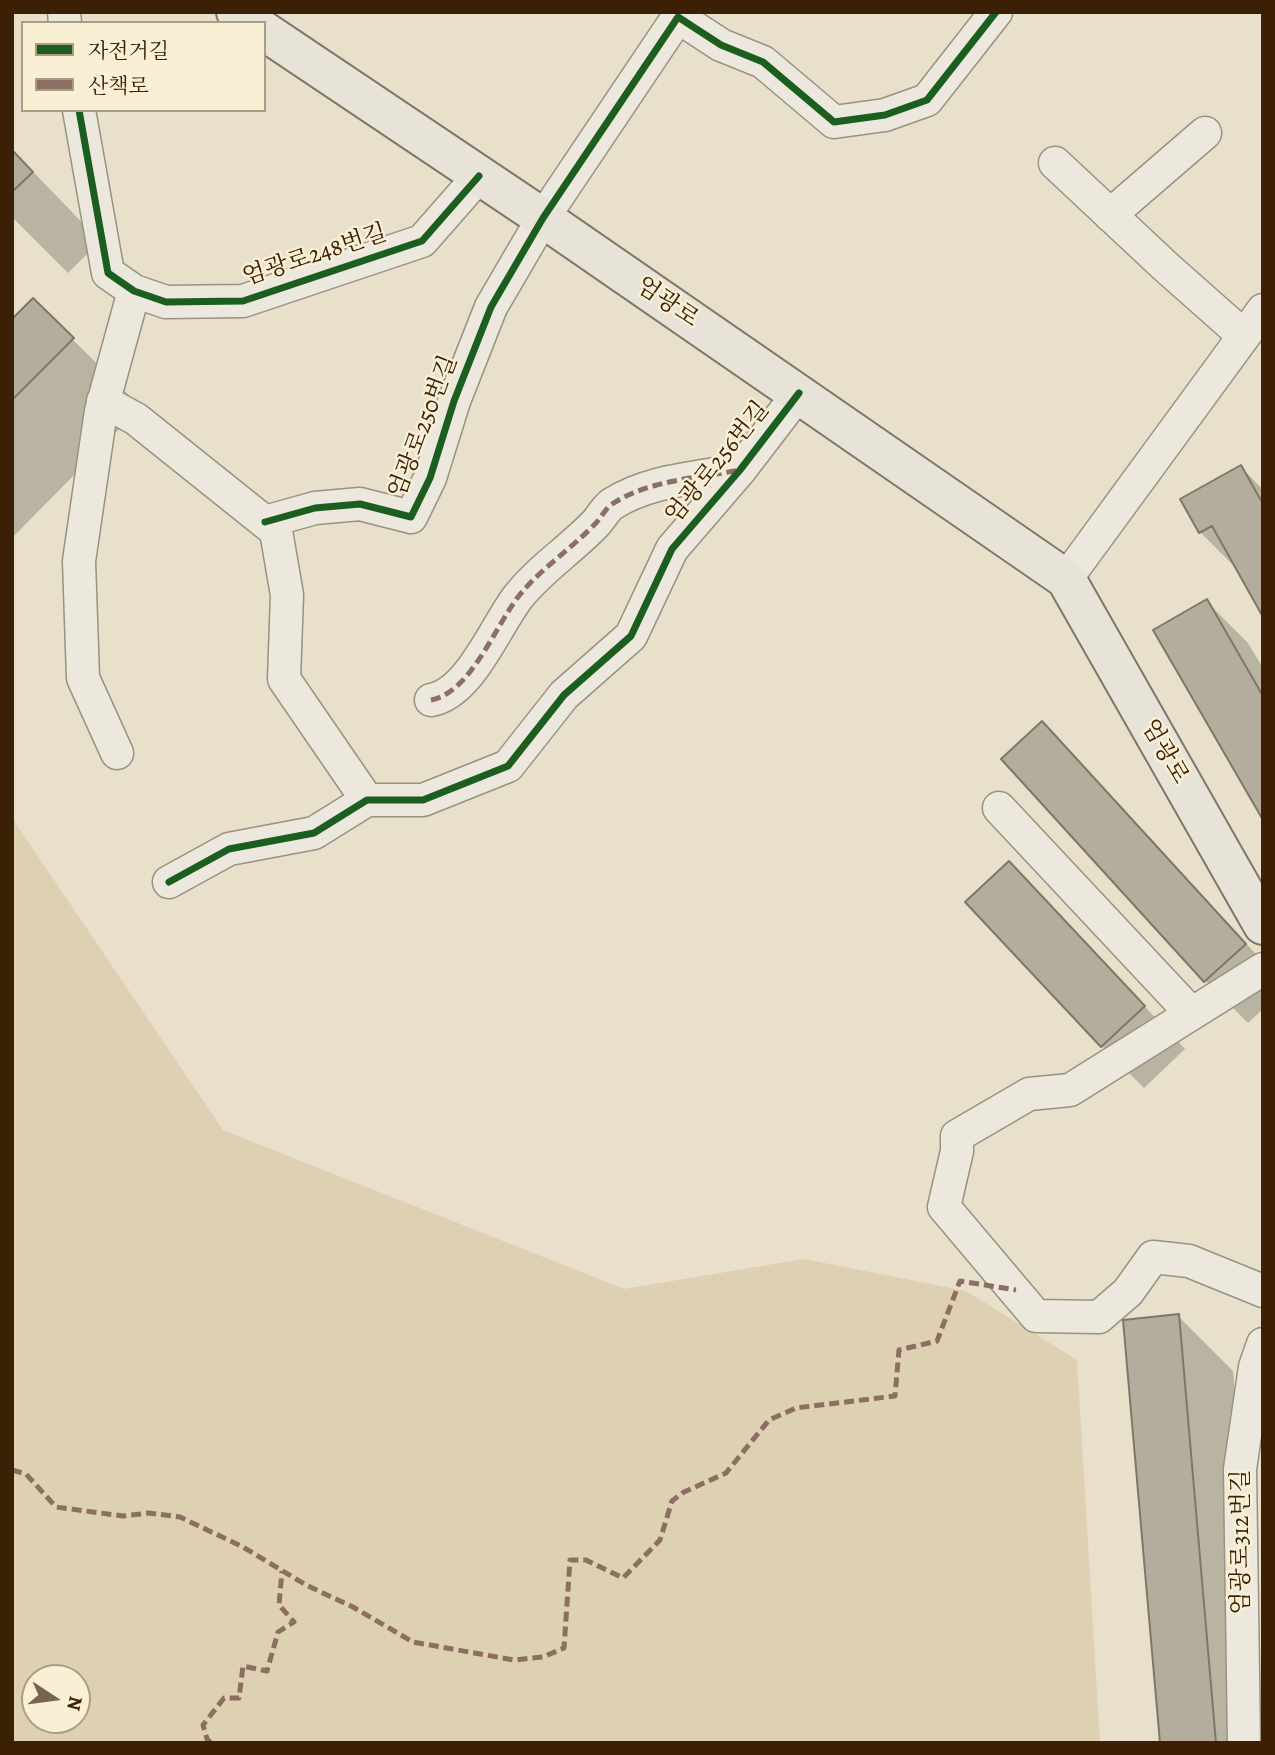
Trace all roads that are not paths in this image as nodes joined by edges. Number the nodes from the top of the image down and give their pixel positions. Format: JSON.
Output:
{"nodes":[{"id":1,"x":996,"y":12,"type":"edge"},
{"id":2,"x":266,"y":32,"type":"edge"},
{"id":3,"x":79,"y":112,"type":"edge"},
{"id":4,"x":1205,"y":133,"type":"dead end"},
{"id":5,"x":1055,"y":163,"type":"dead end"},
{"id":6,"x":479,"y":176,"type":"junction"},
{"id":7,"x":1110,"y":215,"type":"junction"},
{"id":8,"x":542,"y":218,"type":"junction"},
{"id":9,"x":134,"y":292,"type":"junction"},
{"id":10,"x":1255,"y":321,"type":"edge"},
{"id":11,"x":799,"y":393,"type":"junction"},
{"id":12,"x":103,"y":401,"type":"junction"},
{"id":13,"x":740,"y":470,"type":"junction"},
{"id":14,"x":265,"y":522,"type":"junction"},
{"id":15,"x":1066,"y":579,"type":"junction"},
{"id":16,"x":431,"y":699,"type":"dead end"},
{"id":17,"x":117,"y":753,"type":"dead end"},
{"id":18,"x":367,"y":800,"type":"junction"},
{"id":19,"x":999,"y":808,"type":"dead end"},
{"id":20,"x":169,"y":882,"type":"dead end"},
{"id":21,"x":1263,"y":925,"type":"edge"},
{"id":22,"x":1263,"y":969,"type":"edge"},
{"id":23,"x":1191,"y":1013,"type":"junction"},
{"id":24,"x":1263,"y":1291,"type":"edge"},
{"id":25,"x":1263,"y":1344,"type":"edge"},
{"id":26,"x":1244,"y":1743,"type":"edge"}],
"edges":[{"from":1,"to":8,"type":"street"},
{"from":2,"to":6,"type":"main road","name":"엄광로"},
{"from":3,"to":9,"type":"street"},
{"from":4,"to":7,"type":"street"},
{"from":5,"to":7,"type":"street"},
{"from":6,"to":8,"type":"main road","name":"엄광로"},
{"from":6,"to":9,"type":"street","name":"엄광로248번길"},
{"from":7,"to":10,"type":"street"},
{"from":8,"to":11,"type":"main road","name":"엄광로"},
{"from":8,"to":14,"type":"street","name":"엄광로250번길"},
{"from":9,"to":12,"type":"street"},
{"from":10,"to":15,"type":"street"},
{"from":11,"to":13,"type":"street","name":"엄광로256번길"},
{"from":11,"to":15,"type":"main road","name":"엄광로"},
{"from":12,"to":14,"type":"street"},
{"from":12,"to":17,"type":"street"},
{"from":13,"to":16,"type":"street","name":"엄광로256번길"},
{"from":13,"to":18,"type":"street","name":"엄광로256번길"},
{"from":14,"to":18,"type":"street"},
{"from":15,"to":21,"type":"main road","name":"엄광로"},
{"from":18,"to":20,"type":"street"},
{"from":19,"to":23,"type":"street"},
{"from":22,"to":23,"type":"street"},
{"from":23,"to":24,"type":"street"},
{"from":25,"to":26,"type":"street","name":"엄광로312번길"}]}
